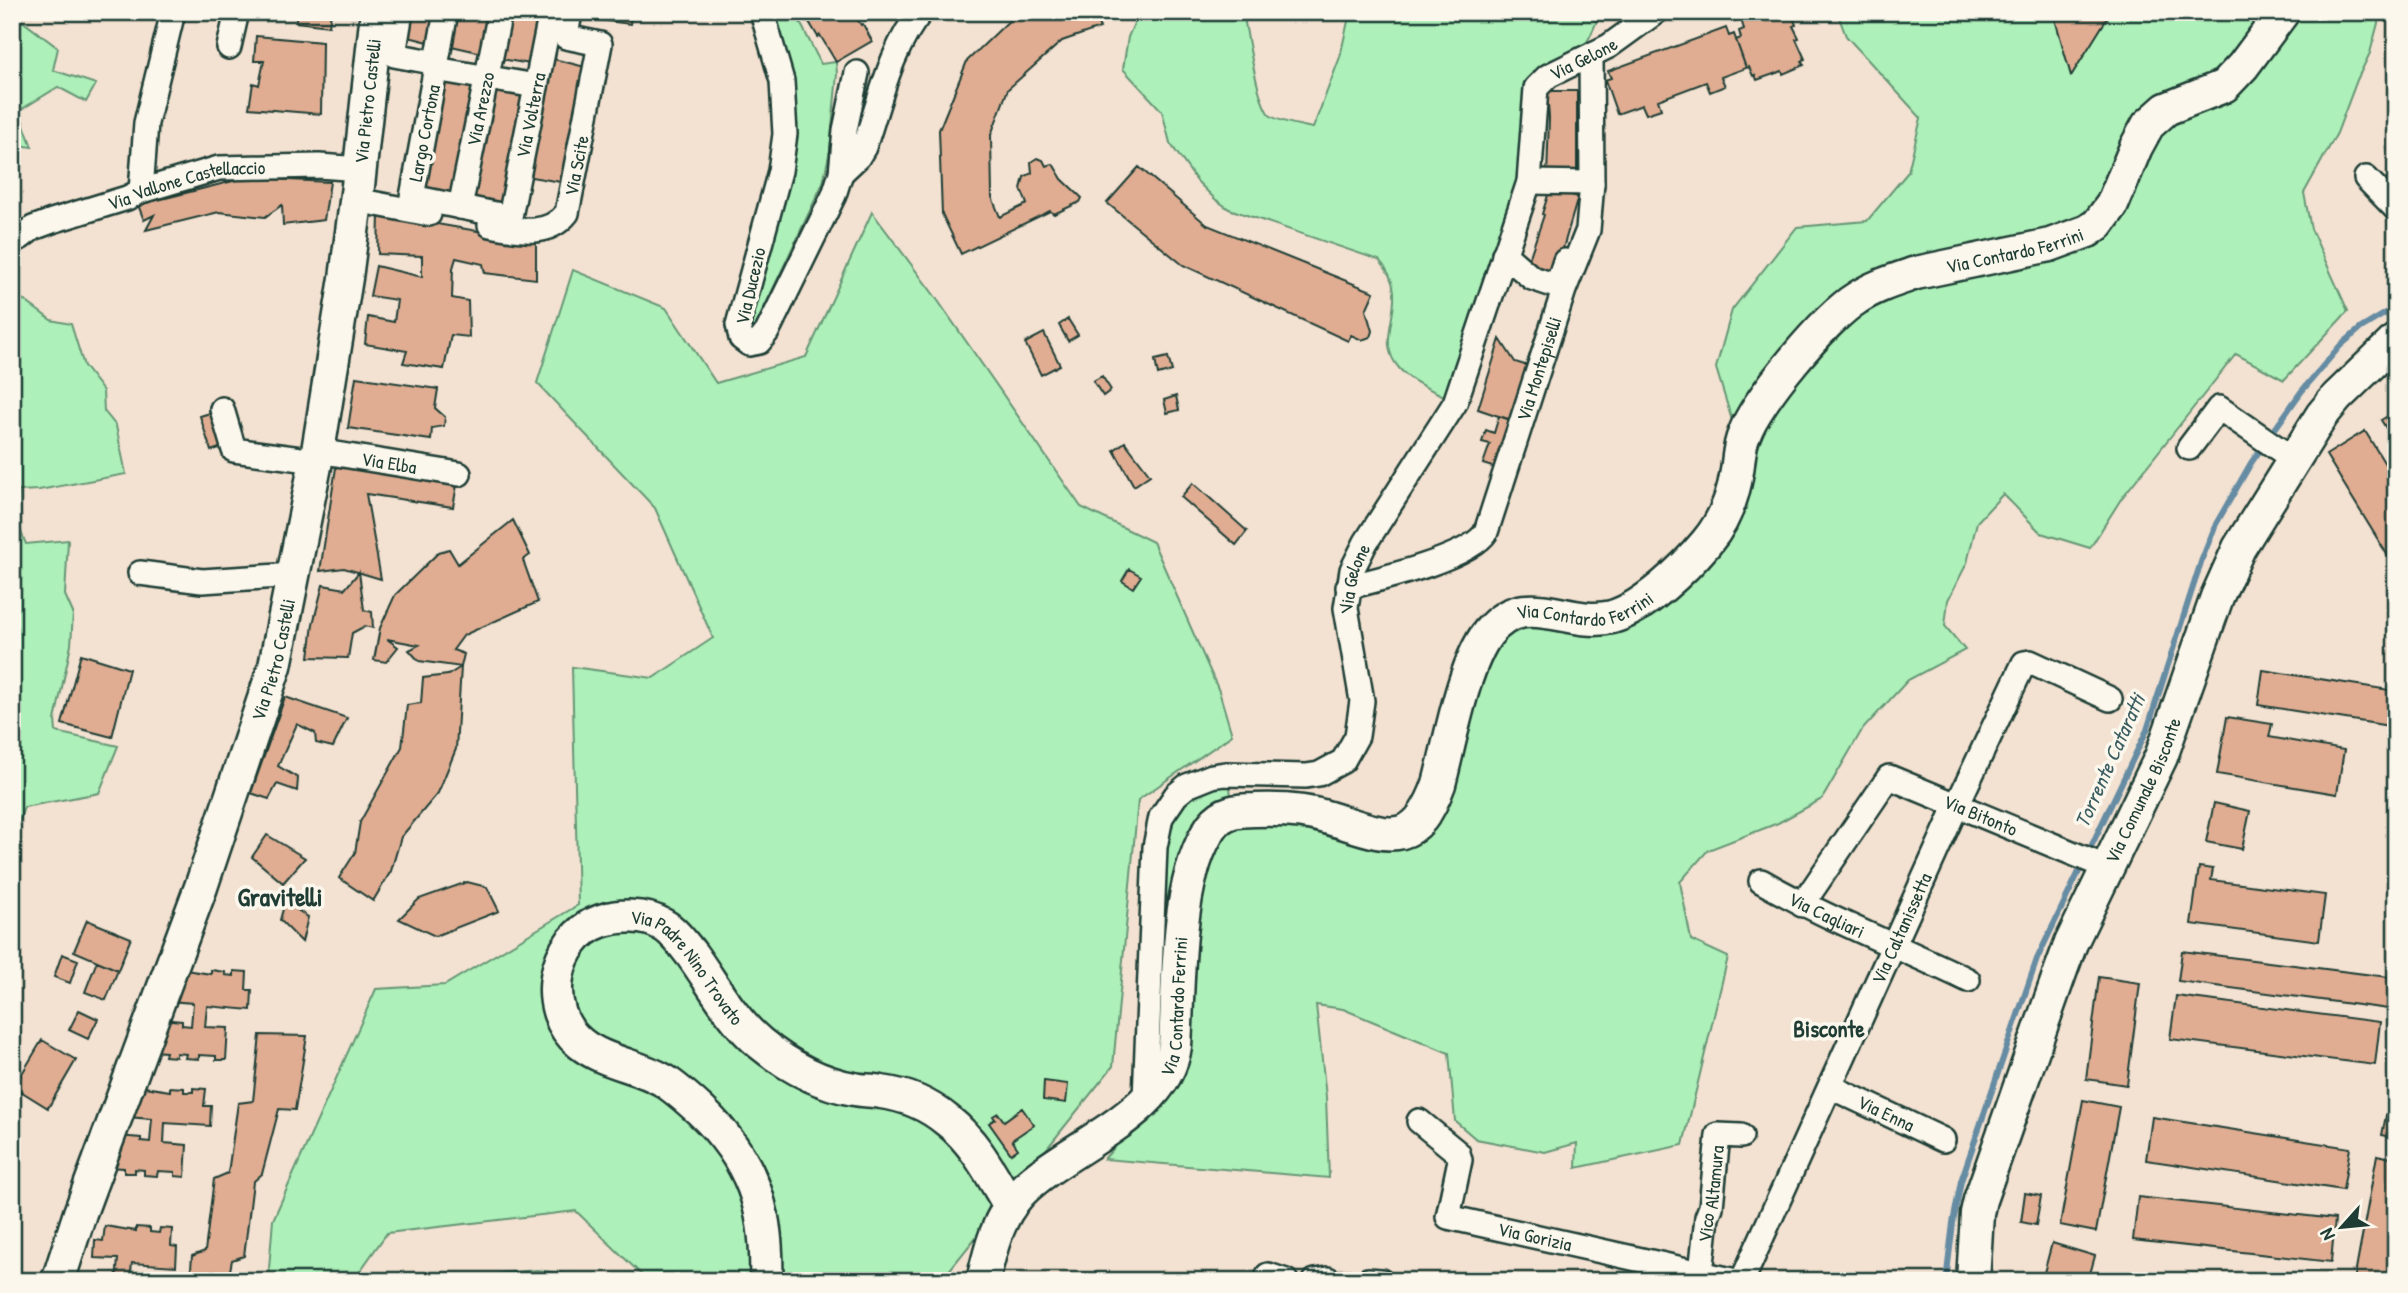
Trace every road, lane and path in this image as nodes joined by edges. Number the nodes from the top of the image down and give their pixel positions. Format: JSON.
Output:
{"nodes":[{"id":1,"x":173,"y":12,"type":"edge"},
{"id":2,"x":237,"y":12,"type":"edge"},
{"id":3,"x":377,"y":12,"type":"edge"},
{"id":4,"x":401,"y":12,"type":"edge"},
{"id":5,"x":446,"y":12,"type":"edge"},
{"id":6,"x":500,"y":12,"type":"edge"},
{"id":7,"x":551,"y":12,"type":"edge"},
{"id":8,"x":570,"y":12,"type":"edge"},
{"id":9,"x":762,"y":12,"type":"edge"},
{"id":10,"x":921,"y":12,"type":"edge"},
{"id":11,"x":1656,"y":12,"type":"edge"},
{"id":12,"x":2283,"y":12,"type":"edge"},
{"id":13,"x":229,"y":47,"type":"dead end"},
{"id":14,"x":1591,"y":57,"type":"junction"},
{"id":15,"x":436,"y":66,"type":"junction"},
{"id":16,"x":858,"y":73,"type":"dead end"},
{"id":17,"x":486,"y":78,"type":"junction"},
{"id":18,"x":536,"y":86,"type":"junction"},
{"id":19,"x":360,"y":169,"type":"junction"},
{"id":20,"x":841,"y":173,"type":"junction"},
{"id":21,"x":2366,"y":178,"type":"dead end"},
{"id":22,"x":1529,"y":183,"type":"junction"},
{"id":23,"x":1592,"y":184,"type":"junction"},
{"id":24,"x":141,"y":191,"type":"junction"},
{"id":25,"x":356,"y":200,"type":"junction"},
{"id":26,"x":460,"y":206,"type":"junction"},
{"id":27,"x":2396,"y":209,"type":"edge"},
{"id":28,"x":1590,"y":217,"type":"junction"},
{"id":29,"x":20,"y":238,"type":"dead end"},
{"id":30,"x":1504,"y":254,"type":"junction"},
{"id":31,"x":2396,"y":340,"type":"edge"},
{"id":32,"x":222,"y":409,"type":"dead end"},
{"id":33,"x":2189,"y":448,"type":"dead end"},
{"id":34,"x":2286,"y":454,"type":"junction"},
{"id":35,"x":317,"y":456,"type":"junction"},
{"id":36,"x":459,"y":474,"type":"dead end"},
{"id":37,"x":140,"y":573,"type":"dead end"},
{"id":38,"x":294,"y":575,"type":"junction"},
{"id":39,"x":1348,"y":587,"type":"junction"},
{"id":40,"x":2110,"y":699,"type":"dead end"},
{"id":41,"x":1957,"y":805,"type":"junction"},
{"id":42,"x":2101,"y":866,"type":"junction"},
{"id":43,"x":1761,"y":881,"type":"dead end"},
{"id":44,"x":1802,"y":905,"type":"junction"},
{"id":45,"x":1895,"y":945,"type":"junction"},
{"id":46,"x":1968,"y":980,"type":"dead end"},
{"id":47,"x":1831,"y":1087,"type":"junction"},
{"id":48,"x":1145,"y":1100,"type":"junction"},
{"id":49,"x":1419,"y":1121,"type":"dead end"},
{"id":50,"x":1741,"y":1136,"type":"dead end"},
{"id":51,"x":1943,"y":1140,"type":"dead end"},
{"id":52,"x":1010,"y":1206,"type":"junction"},
{"id":53,"x":1701,"y":1273,"type":"junction"},
{"id":54,"x":1368,"y":1280,"type":"edge"},
{"id":55,"x":58,"y":1281,"type":"edge"},
{"id":56,"x":766,"y":1281,"type":"edge"},
{"id":57,"x":983,"y":1281,"type":"edge"},
{"id":58,"x":1381,"y":1281,"type":"edge"},
{"id":59,"x":1736,"y":1281,"type":"edge"},
{"id":60,"x":1742,"y":1281,"type":"edge"},
{"id":61,"x":1973,"y":1281,"type":"edge"}],
"edges":[{"from":1,"to":24,"type":"street"},
{"from":2,"to":13,"type":"street"},
{"from":3,"to":19,"type":"street","name":"Via Pietro Castelli"},
{"from":4,"to":15,"type":"street"},
{"from":5,"to":15,"type":"street","name":"Largo Cortona"},
{"from":6,"to":17,"type":"street","name":"Via Arezzo"},
{"from":7,"to":18,"type":"street","name":"Via Volterra"},
{"from":8,"to":25,"type":"street","name":"Via Scite"},
{"from":9,"to":20,"type":"street","name":"Via Ducezio"},
{"from":10,"to":20,"type":"street"},
{"from":11,"to":14,"type":"street","name":"Via Gelone"},
{"from":12,"to":48,"type":"street","name":"Via Contardo Ferrini"},
{"from":14,"to":22,"type":"street","name":"Via Gelone"},
{"from":14,"to":23,"type":"street","name":"Via Montepiselli"},
{"from":15,"to":17,"type":"street"},
{"from":15,"to":26,"type":"street","name":"Largo Cortona"},
{"from":16,"to":20,"type":"street","name":"Via Ducezio"},
{"from":17,"to":18,"type":"street"},
{"from":17,"to":26,"type":"street","name":"Via Arezzo"},
{"from":18,"to":26,"type":"street","name":"Via Volterra"},
{"from":19,"to":24,"type":"street","name":"Via Vallone Castellaccio"},
{"from":19,"to":25,"type":"street","name":"Via Pietro Castelli"},
{"from":21,"to":27,"type":"street"},
{"from":22,"to":23,"type":"street"},
{"from":22,"to":30,"type":"street","name":"Via Gelone"},
{"from":23,"to":28,"type":"street","name":"Via Montepiselli"},
{"from":24,"to":29,"type":"street","name":"Via Vallone Castellaccio"},
{"from":25,"to":35,"type":"street","name":"Via Pietro Castelli"},
{"from":28,"to":30,"type":"street"},
{"from":28,"to":39,"type":"street","name":"Via Montepiselli"},
{"from":30,"to":39,"type":"street","name":"Via Gelone"},
{"from":31,"to":34,"type":"street","name":"Via Comunale Bisconte"},
{"from":32,"to":35,"type":"street","name":"Via Elba"},
{"from":33,"to":34,"type":"street"},
{"from":34,"to":42,"type":"street","name":"Via Comunale Bisconte"},
{"from":35,"to":36,"type":"street","name":"Via Elba"},
{"from":35,"to":38,"type":"street","name":"Via Pietro Castelli"},
{"from":37,"to":38,"type":"street"},
{"from":38,"to":55,"type":"street","name":"Via Pietro Castelli"},
{"from":39,"to":48,"type":"street","name":"Via Gelone"},
{"from":40,"to":41,"type":"street","name":"Via Caltanissetta"},
{"from":41,"to":42,"type":"street","name":"Via Bitonto"},
{"from":41,"to":44,"type":"street","name":"Via Bitonto"},
{"from":41,"to":45,"type":"street","name":"Via Caltanissetta"},
{"from":42,"to":61,"type":"street","name":"Via Comunale Bisconte"},
{"from":43,"to":44,"type":"street","name":"Via Cagliari"},
{"from":44,"to":45,"type":"street","name":"Via Cagliari"},
{"from":45,"to":46,"type":"street","name":"Via Cagliari"},
{"from":45,"to":47,"type":"street","name":"Via Caltanissetta"},
{"from":47,"to":51,"type":"street","name":"Via Enna"},
{"from":47,"to":60,"type":"street","name":"Via Caltanissetta"},
{"from":48,"to":52,"type":"street","name":"Via Contardo Ferrini"},
{"from":49,"to":53,"type":"street","name":"Via Gorizia"},
{"from":50,"to":53,"type":"street","name":"Vico Altamura"},
{"from":52,"to":56,"type":"street","name":"Via Padre Nino Trovato"},
{"from":52,"to":57,"type":"street","name":"Via Contardo Ferrini"},
{"from":53,"to":59,"type":"street","name":"Via Gorizia"},
{"from":54,"to":58,"type":"street"}]}
